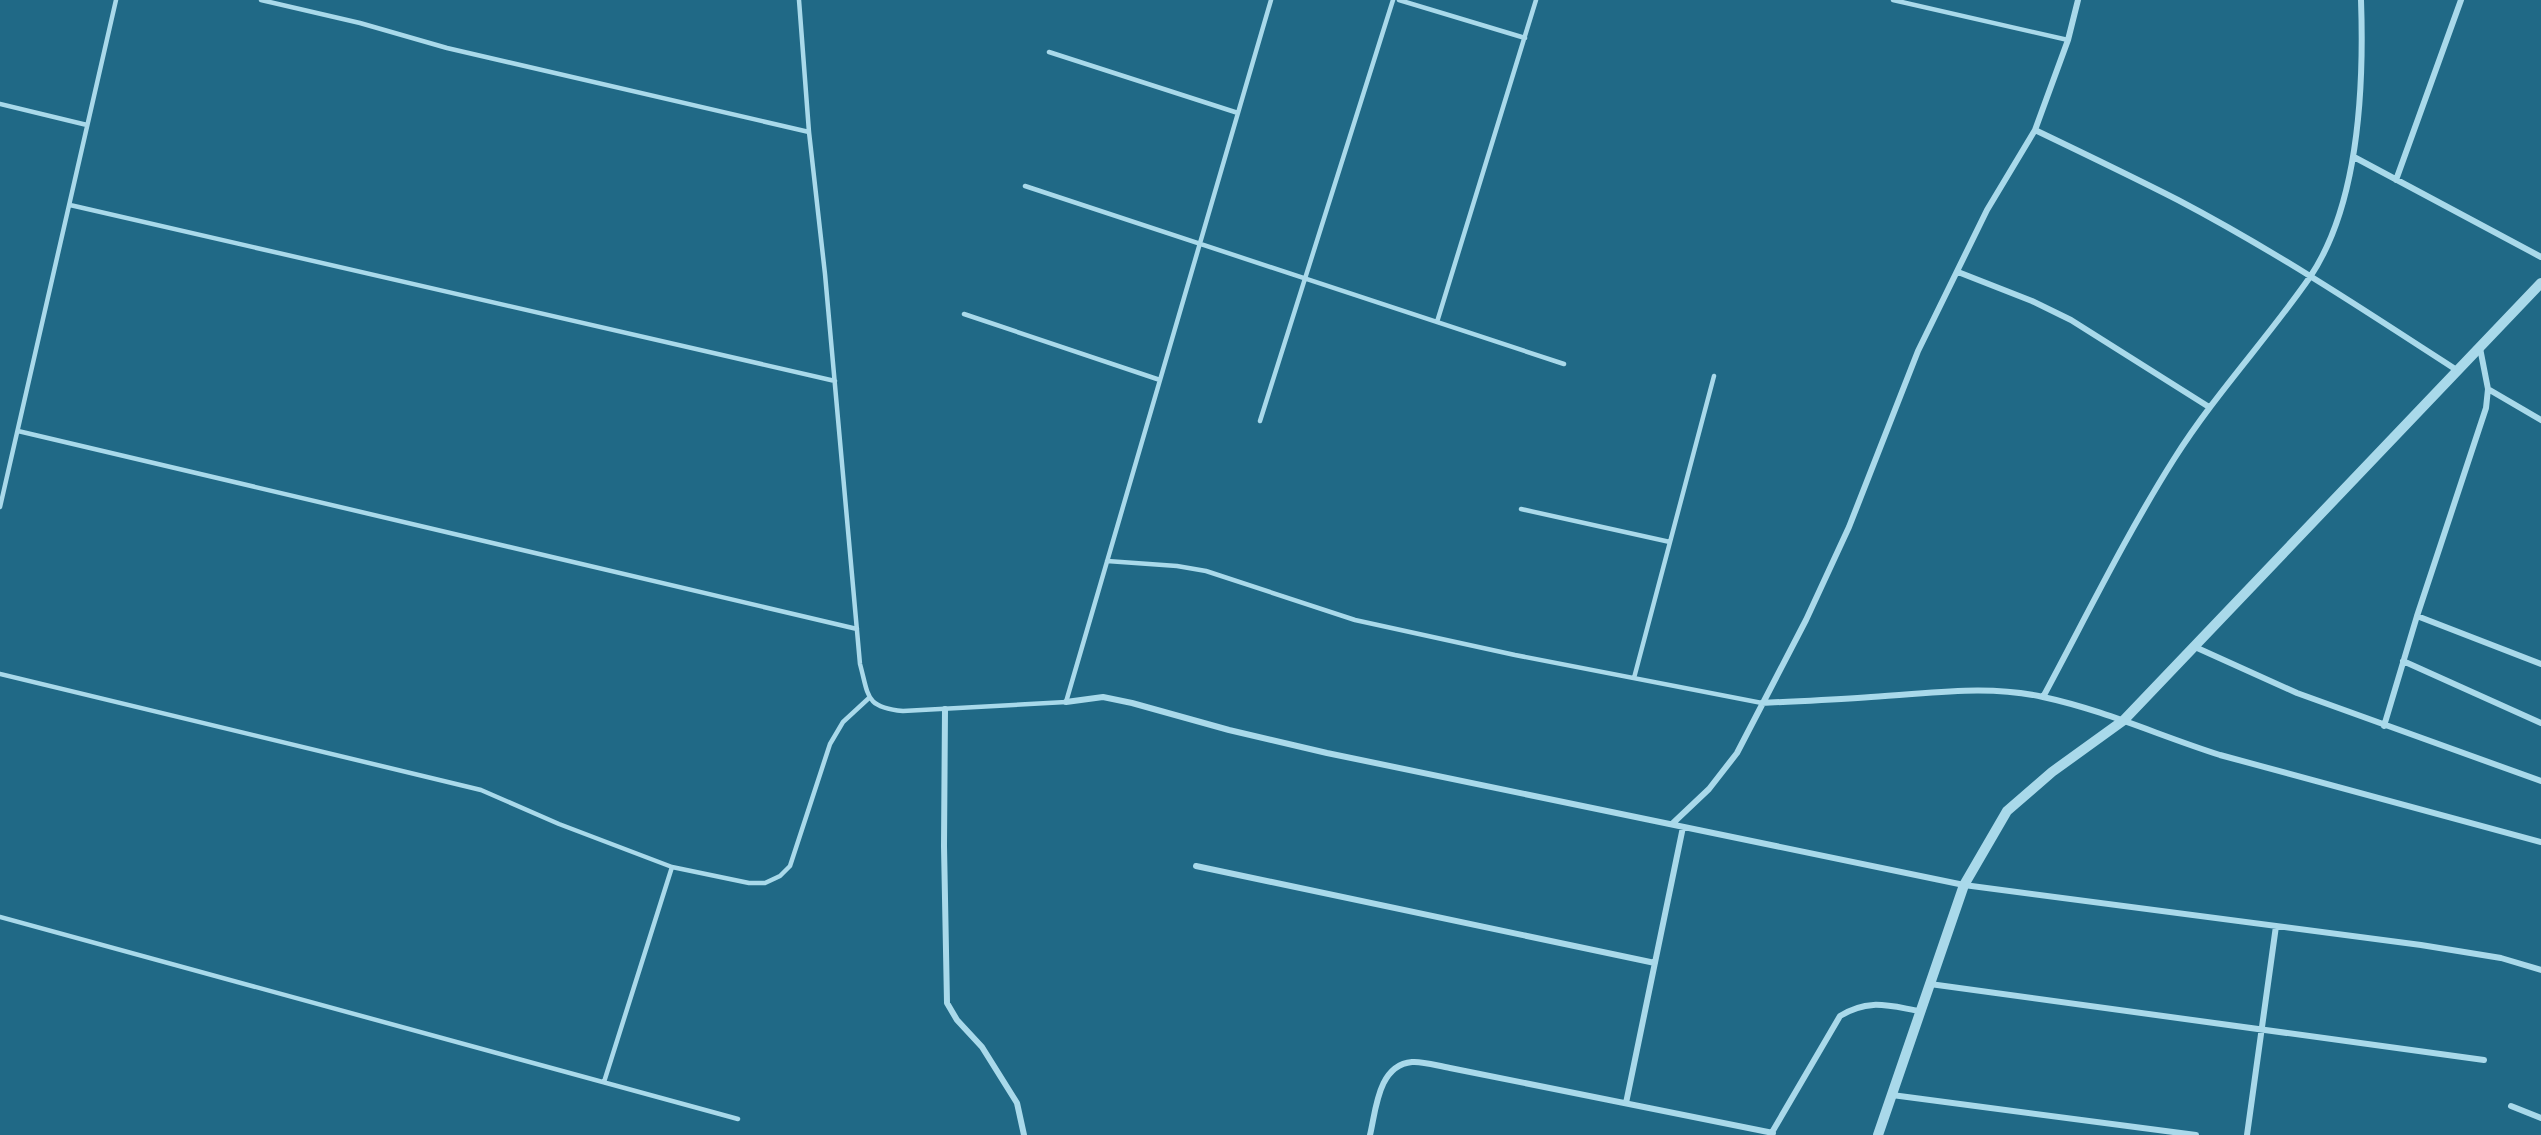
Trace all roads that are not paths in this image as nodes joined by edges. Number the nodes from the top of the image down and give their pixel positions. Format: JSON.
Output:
{"nodes":[{"id":1,"x":116,"y":0,"type":"edge"},
{"id":2,"x":261,"y":0,"type":"edge"},
{"id":3,"x":799,"y":0,"type":"edge"},
{"id":4,"x":1271,"y":0,"type":"edge"},
{"id":5,"x":1393,"y":0,"type":"edge"},
{"id":6,"x":1399,"y":0,"type":"edge"},
{"id":7,"x":1536,"y":0,"type":"edge"},
{"id":8,"x":1893,"y":0,"type":"edge"},
{"id":9,"x":2078,"y":0,"type":"edge"},
{"id":10,"x":2361,"y":0,"type":"edge"},
{"id":11,"x":2462,"y":0,"type":"edge"},
{"id":12,"x":1525,"y":38,"type":"junction"},
{"id":13,"x":2068,"y":40,"type":"junction"},
{"id":14,"x":1049,"y":52,"type":"dead end"},
{"id":15,"x":0,"y":104,"type":"edge"},
{"id":16,"x":1238,"y":113,"type":"junction"},
{"id":17,"x":87,"y":125,"type":"junction"},
{"id":18,"x":2035,"y":130,"type":"junction"},
{"id":19,"x":809,"y":132,"type":"junction"},
{"id":20,"x":2354,"y":157,"type":"junction"},
{"id":21,"x":2396,"y":180,"type":"junction"},
{"id":22,"x":1025,"y":186,"type":"dead end"},
{"id":23,"x":70,"y":205,"type":"junction"},
{"id":24,"x":1200,"y":243,"type":"junction"},
{"id":25,"x":2541,"y":257,"type":"edge"},
{"id":26,"x":1958,"y":272,"type":"junction"},
{"id":27,"x":2311,"y":276,"type":"junction"},
{"id":28,"x":1305,"y":278,"type":"junction"},
{"id":29,"x":2541,"y":283,"type":"edge"},
{"id":30,"x":964,"y":314,"type":"dead end"},
{"id":31,"x":1437,"y":322,"type":"junction"},
{"id":32,"x":2480,"y":348,"type":"junction"},
{"id":33,"x":1564,"y":364,"type":"dead end"},
{"id":34,"x":2458,"y":371,"type":"junction"},
{"id":35,"x":1714,"y":376,"type":"dead end"},
{"id":36,"x":1160,"y":380,"type":"junction"},
{"id":37,"x":835,"y":381,"type":"junction"},
{"id":38,"x":2488,"y":389,"type":"junction"},
{"id":39,"x":2209,"y":407,"type":"junction"},
{"id":40,"x":2541,"y":420,"type":"edge"},
{"id":41,"x":1260,"y":421,"type":"dead end"},
{"id":42,"x":18,"y":431,"type":"junction"},
{"id":43,"x":0,"y":479,"type":"edge"},
{"id":44,"x":6,"y":481,"type":"junction"},
{"id":45,"x":0,"y":507,"type":"edge"},
{"id":46,"x":1521,"y":509,"type":"dead end"},
{"id":47,"x":1670,"y":542,"type":"junction"},
{"id":48,"x":1107,"y":561,"type":"junction"},
{"id":49,"x":2417,"y":616,"type":"junction"},
{"id":50,"x":857,"y":629,"type":"junction"},
{"id":51,"x":2195,"y":647,"type":"junction"},
{"id":52,"x":2403,"y":661,"type":"junction"},
{"id":53,"x":2541,"y":664,"type":"edge"},
{"id":54,"x":0,"y":674,"type":"edge"},
{"id":55,"x":1634,"y":678,"type":"junction"},
{"id":56,"x":2043,"y":697,"type":"junction"},
{"id":57,"x":869,"y":698,"type":"junction"},
{"id":58,"x":1066,"y":702,"type":"junction"},
{"id":59,"x":1762,"y":703,"type":"junction"},
{"id":60,"x":945,"y":709,"type":"junction"},
{"id":61,"x":2124,"y":720,"type":"junction"},
{"id":62,"x":2541,"y":723,"type":"edge"},
{"id":63,"x":2384,"y":726,"type":"junction"},
{"id":64,"x":2541,"y":781,"type":"edge"},
{"id":65,"x":1672,"y":824,"type":"junction"},
{"id":66,"x":1683,"y":827,"type":"junction"},
{"id":67,"x":2541,"y":842,"type":"edge"},
{"id":68,"x":1196,"y":866,"type":"dead end"},
{"id":69,"x":672,"y":867,"type":"junction"},
{"id":70,"x":1964,"y":885,"type":"junction"},
{"id":71,"x":0,"y":916,"type":"edge"},
{"id":72,"x":2276,"y":927,"type":"junction"},
{"id":73,"x":1655,"y":963,"type":"junction"},
{"id":74,"x":2541,"y":970,"type":"edge"},
{"id":75,"x":1930,"y":984,"type":"junction"},
{"id":76,"x":1920,"y":1011,"type":"junction"},
{"id":77,"x":2261,"y":1031,"type":"junction"},
{"id":78,"x":2484,"y":1060,"type":"dead end"},
{"id":79,"x":604,"y":1082,"type":"junction"},
{"id":80,"x":1892,"y":1095,"type":"junction"},
{"id":81,"x":1626,"y":1103,"type":"junction"},
{"id":82,"x":2511,"y":1107,"type":"dead end"},
{"id":83,"x":2541,"y":1118,"type":"edge"},
{"id":84,"x":738,"y":1119,"type":"dead end"},
{"id":85,"x":1772,"y":1134,"type":"edge"},
{"id":86,"x":1024,"y":1135,"type":"edge"},
{"id":87,"x":1370,"y":1135,"type":"edge"},
{"id":88,"x":1878,"y":1135,"type":"edge"},
{"id":89,"x":2196,"y":1135,"type":"edge"},
{"id":90,"x":2247,"y":1135,"type":"edge"}],
"edges":[{"from":1,"to":17,"type":"lane"},
{"from":2,"to":19,"type":"lane"},
{"from":3,"to":19,"type":"lane"},
{"from":4,"to":16,"type":"lane"},
{"from":5,"to":28,"type":"lane"},
{"from":6,"to":12,"type":"lane"},
{"from":7,"to":12,"type":"lane"},
{"from":8,"to":13,"type":"lane"},
{"from":9,"to":13,"type":"street"},
{"from":10,"to":20,"type":"street"},
{"from":11,"to":21,"type":"street"},
{"from":12,"to":31,"type":"lane"},
{"from":13,"to":18,"type":"street"},
{"from":14,"to":16,"type":"lane"},
{"from":15,"to":17,"type":"lane"},
{"from":16,"to":24,"type":"lane"},
{"from":17,"to":23,"type":"lane"},
{"from":18,"to":26,"type":"street"},
{"from":18,"to":27,"type":"street"},
{"from":19,"to":37,"type":"lane"},
{"from":20,"to":21,"type":"street"},
{"from":20,"to":27,"type":"street"},
{"from":21,"to":25,"type":"street"},
{"from":22,"to":24,"type":"lane"},
{"from":23,"to":37,"type":"lane"},
{"from":23,"to":42,"type":"lane"},
{"from":24,"to":28,"type":"lane"},
{"from":24,"to":36,"type":"lane"},
{"from":26,"to":39,"type":"street"},
{"from":26,"to":59,"type":"street"},
{"from":27,"to":34,"type":"street"},
{"from":27,"to":39,"type":"street"},
{"from":28,"to":31,"type":"lane"},
{"from":28,"to":41,"type":"lane"},
{"from":29,"to":32,"type":"street"},
{"from":30,"to":36,"type":"lane"},
{"from":31,"to":33,"type":"lane"},
{"from":32,"to":34,"type":"street"},
{"from":32,"to":38,"type":"street"},
{"from":34,"to":51,"type":"street"},
{"from":35,"to":47,"type":"lane"},
{"from":36,"to":48,"type":"lane"},
{"from":37,"to":50,"type":"lane"},
{"from":38,"to":40,"type":"street"},
{"from":38,"to":49,"type":"street"},
{"from":39,"to":56,"type":"street"},
{"from":42,"to":44,"type":"lane"},
{"from":42,"to":50,"type":"lane"},
{"from":43,"to":44,"type":"lane"},
{"from":44,"to":45,"type":"lane"},
{"from":46,"to":47,"type":"lane"},
{"from":47,"to":55,"type":"lane"},
{"from":48,"to":55,"type":"lane"},
{"from":48,"to":58,"type":"lane"},
{"from":49,"to":52,"type":"street"},
{"from":49,"to":53,"type":"street"},
{"from":50,"to":57,"type":"lane"},
{"from":51,"to":61,"type":"street"},
{"from":51,"to":63,"type":"street"},
{"from":52,"to":62,"type":"street"},
{"from":52,"to":63,"type":"street"},
{"from":54,"to":69,"type":"lane"},
{"from":55,"to":59,"type":"lane"},
{"from":56,"to":59,"type":"street"},
{"from":56,"to":61,"type":"street"},
{"from":57,"to":60,"type":"lane"},
{"from":57,"to":69,"type":"lane"},
{"from":58,"to":60,"type":"lane"},
{"from":58,"to":65,"type":"street"},
{"from":59,"to":65,"type":"street"},
{"from":60,"to":86,"type":"street"},
{"from":61,"to":67,"type":"street"},
{"from":61,"to":70,"type":"street"},
{"from":63,"to":64,"type":"street"},
{"from":65,"to":66,"type":"street"},
{"from":66,"to":70,"type":"street"},
{"from":66,"to":73,"type":"street"},
{"from":68,"to":73,"type":"street"},
{"from":69,"to":79,"type":"lane"},
{"from":70,"to":72,"type":"street"},
{"from":70,"to":75,"type":"street"},
{"from":71,"to":79,"type":"lane"},
{"from":72,"to":74,"type":"street"},
{"from":72,"to":77,"type":"street"},
{"from":73,"to":81,"type":"street"},
{"from":75,"to":76,"type":"street"},
{"from":75,"to":77,"type":"street"},
{"from":76,"to":80,"type":"street"},
{"from":76,"to":85,"type":"street"},
{"from":77,"to":78,"type":"street"},
{"from":77,"to":90,"type":"street"},
{"from":79,"to":84,"type":"lane"},
{"from":80,"to":88,"type":"street"},
{"from":80,"to":89,"type":"street"},
{"from":81,"to":85,"type":"street"},
{"from":81,"to":87,"type":"street"},
{"from":82,"to":83,"type":"street"}]}
